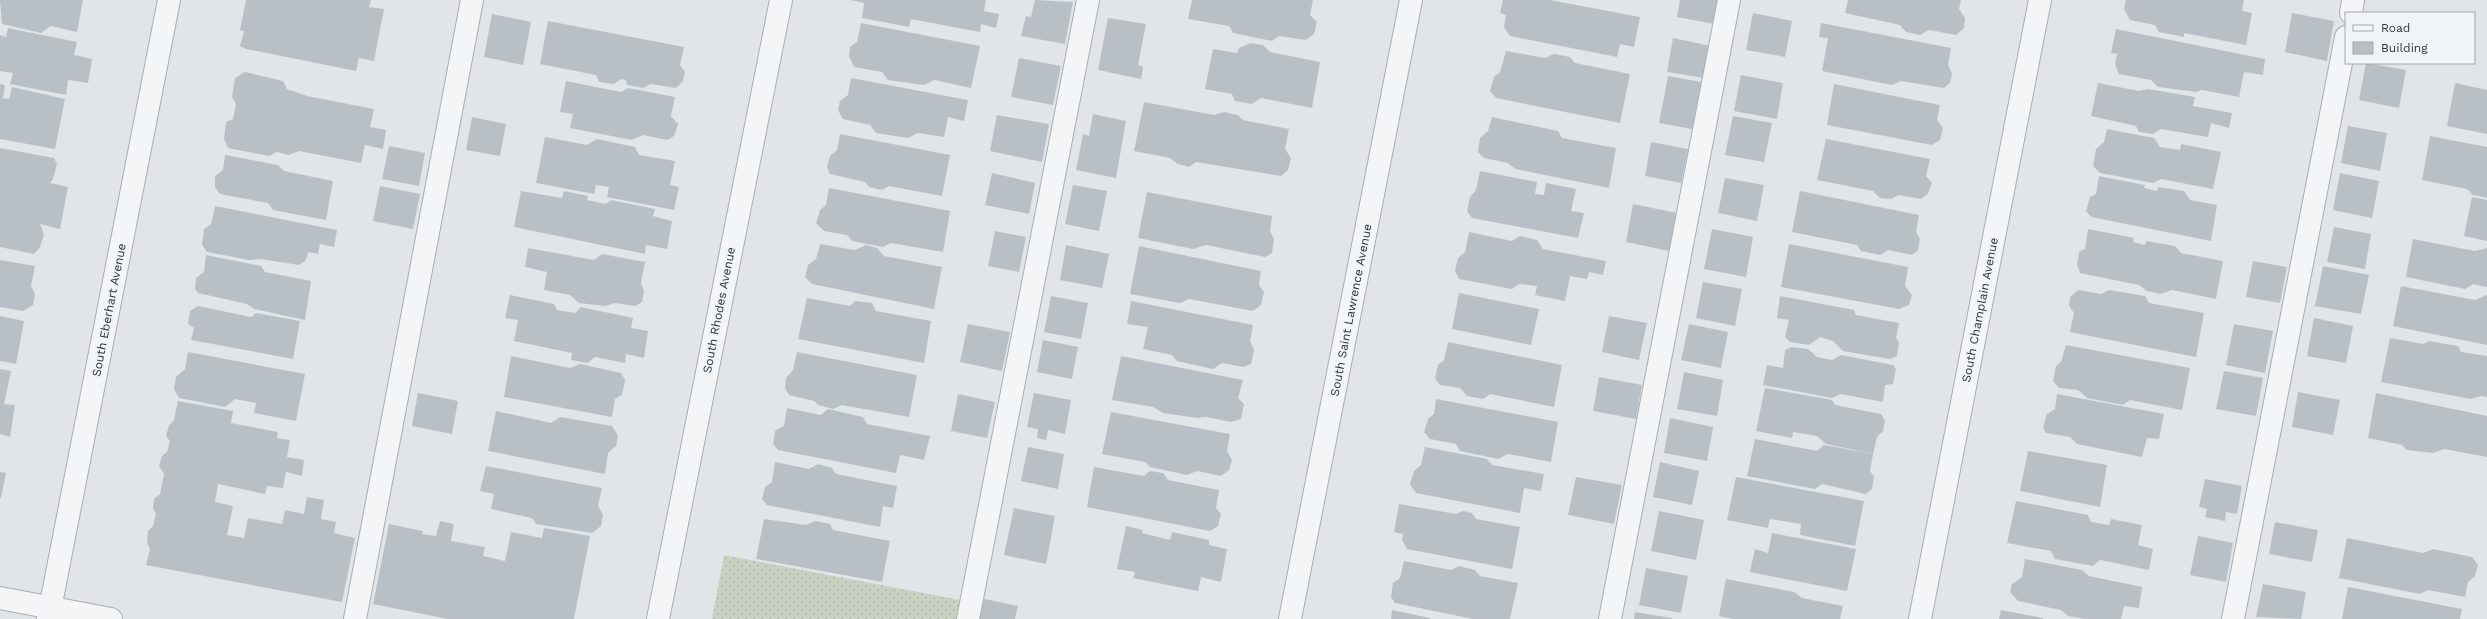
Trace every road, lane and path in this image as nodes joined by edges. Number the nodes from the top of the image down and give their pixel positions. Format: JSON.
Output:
{"nodes":[{"id":1,"x":169,"y":0,"type":"edge"},
{"id":2,"x":472,"y":0,"type":"edge"},
{"id":3,"x":781,"y":0,"type":"edge"},
{"id":4,"x":1088,"y":0,"type":"edge"},
{"id":5,"x":1411,"y":0,"type":"edge"},
{"id":6,"x":1729,"y":0,"type":"edge"},
{"id":7,"x":2040,"y":0,"type":"edge"},
{"id":8,"x":2353,"y":0,"type":"edge"},
{"id":9,"x":2351,"y":12,"type":"edge"},
{"id":10,"x":2345,"y":42,"type":"edge"},
{"id":11,"x":0,"y":598,"type":"edge"},
{"id":12,"x":49,"y":613,"type":"edge"},
{"id":13,"x":111,"y":619,"type":"edge"},
{"id":14,"x":355,"y":619,"type":"edge"},
{"id":15,"x":658,"y":619,"type":"edge"},
{"id":16,"x":968,"y":619,"type":"edge"},
{"id":17,"x":1290,"y":619,"type":"edge"},
{"id":18,"x":1610,"y":619,"type":"edge"},
{"id":19,"x":1920,"y":619,"type":"edge"},
{"id":20,"x":2233,"y":619,"type":"edge"}],
"edges":[{"from":1,"to":12,"type":"street","name":"South Eberhart Avenue"},
{"from":2,"to":14,"type":"street"},
{"from":3,"to":15,"type":"street","name":"South Rhodes Avenue"},
{"from":4,"to":16,"type":"street"},
{"from":5,"to":17,"type":"street","name":"South Saint Lawrence Avenue"},
{"from":6,"to":18,"type":"street"},
{"from":7,"to":19,"type":"street","name":"South Champlain Avenue"},
{"from":8,"to":9,"type":"street"},
{"from":10,"to":20,"type":"street"},
{"from":11,"to":12,"type":"street"},
{"from":12,"to":13,"type":"street"}]}
